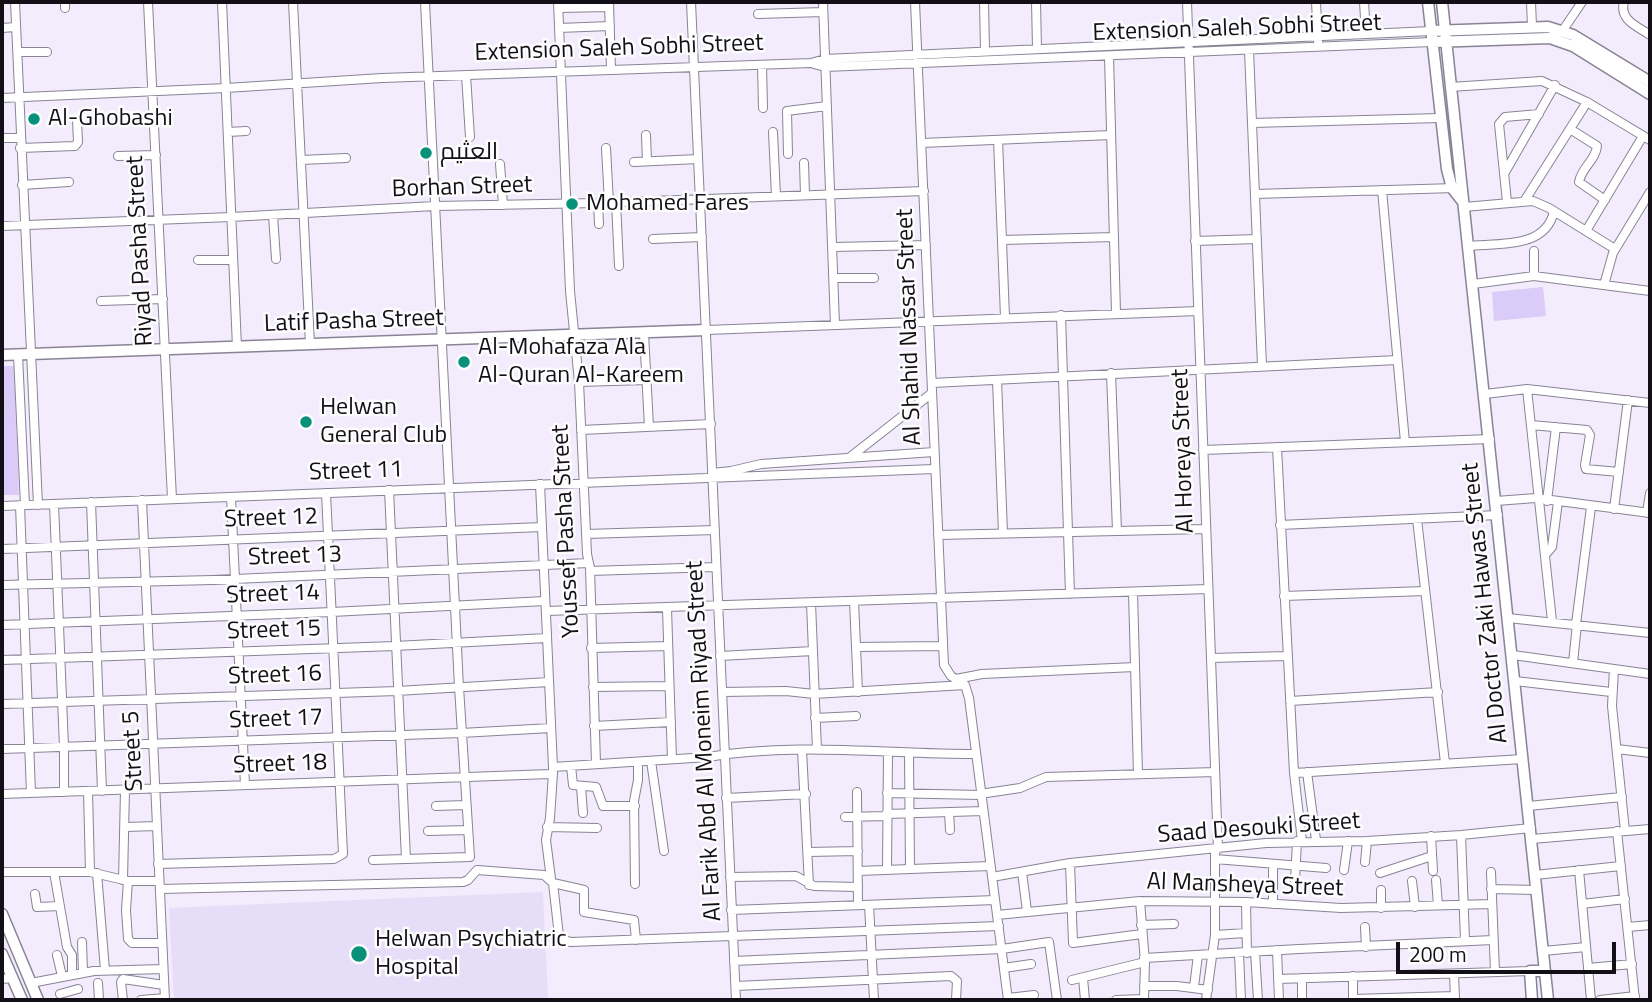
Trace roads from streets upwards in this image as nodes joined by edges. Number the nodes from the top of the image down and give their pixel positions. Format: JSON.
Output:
{"nodes":[{"id":1,"x":15,"y":2,"type":"edge"},
{"id":2,"x":148,"y":2,"type":"edge"},
{"id":3,"x":222,"y":2,"type":"edge"},
{"id":4,"x":293,"y":2,"type":"edge"},
{"id":5,"x":425,"y":2,"type":"edge"},
{"id":6,"x":691,"y":2,"type":"edge"},
{"id":7,"x":823,"y":2,"type":"edge"},
{"id":8,"x":915,"y":2,"type":"edge"},
{"id":9,"x":984,"y":2,"type":"edge"},
{"id":10,"x":1036,"y":2,"type":"edge"},
{"id":11,"x":1187,"y":2,"type":"edge"},
{"id":12,"x":1316,"y":2,"type":"edge"},
{"id":13,"x":1364,"y":2,"type":"edge"},
{"id":14,"x":1428,"y":2,"type":"edge"},
{"id":15,"x":1442,"y":2,"type":"edge"},
{"id":16,"x":1531,"y":2,"type":"edge"},
{"id":17,"x":1582,"y":2,"type":"edge"},
{"id":18,"x":1624,"y":2,"type":"edge"},
{"id":19,"x":609,"y":4,"type":"edge"},
{"id":20,"x":559,"y":5,"type":"edge"},
{"id":21,"x":823,"y":12,"type":"junction"},
{"id":22,"x":758,"y":14,"type":"dead end"},
{"id":23,"x":610,"y":26,"type":"junction"},
{"id":24,"x":1532,"y":26,"type":"junction"},
{"id":25,"x":15,"y":27,"type":"junction"},
{"id":26,"x":559,"y":27,"type":"junction"},
{"id":27,"x":2,"y":29,"type":"edge"},
{"id":28,"x":1563,"y":30,"type":"junction"},
{"id":29,"x":1366,"y":34,"type":"junction"},
{"id":30,"x":1445,"y":35,"type":"junction"},
{"id":31,"x":1650,"y":35,"type":"edge"},
{"id":32,"x":1318,"y":36,"type":"junction"},
{"id":33,"x":1431,"y":36,"type":"junction"},
{"id":34,"x":1188,"y":42,"type":"junction"},
{"id":35,"x":1037,"y":48,"type":"junction"},
{"id":36,"x":1319,"y":48,"type":"junction"},
{"id":37,"x":985,"y":50,"type":"junction"},
{"id":38,"x":1249,"y":50,"type":"junction"},
{"id":39,"x":18,"y":52,"type":"junction"},
{"id":40,"x":47,"y":52,"type":"dead end"},
{"id":41,"x":1188,"y":53,"type":"junction"},
{"id":42,"x":1109,"y":56,"type":"junction"},
{"id":43,"x":918,"y":59,"type":"junction"},
{"id":44,"x":825,"y":63,"type":"junction"},
{"id":45,"x":762,"y":65,"type":"junction"},
{"id":46,"x":694,"y":67,"type":"junction"},
{"id":47,"x":611,"y":70,"type":"junction"},
{"id":48,"x":561,"y":71,"type":"junction"},
{"id":49,"x":466,"y":75,"type":"junction"},
{"id":50,"x":429,"y":77,"type":"junction"},
{"id":51,"x":1650,"y":82,"type":"edge"},
{"id":52,"x":297,"y":84,"type":"junction"},
{"id":53,"x":1555,"y":85,"type":"junction"},
{"id":54,"x":1450,"y":87,"type":"junction"},
{"id":55,"x":226,"y":88,"type":"junction"},
{"id":56,"x":153,"y":91,"type":"junction"},
{"id":57,"x":1650,"y":94,"type":"edge"},
{"id":58,"x":19,"y":97,"type":"junction"},
{"id":59,"x":2,"y":98,"type":"edge"},
{"id":60,"x":1587,"y":103,"type":"junction"},
{"id":61,"x":827,"y":106,"type":"junction"},
{"id":62,"x":763,"y":108,"type":"dead end"},
{"id":63,"x":1539,"y":114,"type":"junction"},
{"id":64,"x":1440,"y":118,"type":"junction"},
{"id":65,"x":77,"y":120,"type":"dead end"},
{"id":66,"x":1252,"y":123,"type":"junction"},
{"id":67,"x":1570,"y":129,"type":"junction"},
{"id":68,"x":246,"y":131,"type":"dead end"},
{"id":69,"x":228,"y":132,"type":"junction"},
{"id":70,"x":773,"y":132,"type":"dead end"},
{"id":71,"x":646,"y":135,"type":"dead end"},
{"id":72,"x":1111,"y":135,"type":"junction"},
{"id":73,"x":2,"y":138,"type":"edge"},
{"id":74,"x":20,"y":138,"type":"junction"},
{"id":75,"x":470,"y":138,"type":"dead end"},
{"id":76,"x":1647,"y":138,"type":"edge"},
{"id":77,"x":998,"y":139,"type":"junction"},
{"id":78,"x":922,"y":143,"type":"junction"},
{"id":79,"x":20,"y":148,"type":"junction"},
{"id":80,"x":606,"y":148,"type":"dead end"},
{"id":81,"x":788,"y":154,"type":"dead end"},
{"id":82,"x":156,"y":155,"type":"junction"},
{"id":83,"x":118,"y":156,"type":"dead end"},
{"id":84,"x":346,"y":159,"type":"dead end"},
{"id":85,"x":698,"y":159,"type":"junction"},
{"id":86,"x":301,"y":160,"type":"junction"},
{"id":87,"x":647,"y":161,"type":"junction"},
{"id":88,"x":634,"y":162,"type":"dead end"},
{"id":89,"x":804,"y":163,"type":"dead end"},
{"id":90,"x":500,"y":164,"type":"dead end"},
{"id":91,"x":1504,"y":174,"type":"junction"},
{"id":92,"x":69,"y":182,"type":"dead end"},
{"id":93,"x":22,"y":185,"type":"junction"},
{"id":94,"x":1457,"y":188,"type":"junction"},
{"id":95,"x":1382,"y":190,"type":"junction"},
{"id":96,"x":924,"y":191,"type":"junction"},
{"id":97,"x":1650,"y":192,"type":"edge"},
{"id":98,"x":831,"y":194,"type":"junction"},
{"id":99,"x":1255,"y":194,"type":"junction"},
{"id":100,"x":805,"y":195,"type":"junction"},
{"id":101,"x":776,"y":196,"type":"junction"},
{"id":102,"x":700,"y":199,"type":"junction"},
{"id":103,"x":1525,"y":200,"type":"junction"},
{"id":104,"x":1605,"y":200,"type":"junction"},
{"id":105,"x":1507,"y":202,"type":"junction"},
{"id":106,"x":598,"y":203,"type":"junction"},
{"id":107,"x":612,"y":203,"type":"junction"},
{"id":108,"x":566,"y":204,"type":"junction"},
{"id":109,"x":1464,"y":204,"type":"junction"},
{"id":110,"x":503,"y":205,"type":"junction"},
{"id":111,"x":435,"y":206,"type":"junction"},
{"id":112,"x":1646,"y":208,"type":"edge"},
{"id":113,"x":1554,"y":211,"type":"junction"},
{"id":114,"x":304,"y":214,"type":"junction"},
{"id":115,"x":273,"y":215,"type":"junction"},
{"id":116,"x":231,"y":217,"type":"junction"},
{"id":117,"x":159,"y":219,"type":"junction"},
{"id":118,"x":599,"y":224,"type":"dead end"},
{"id":119,"x":24,"y":225,"type":"junction"},
{"id":120,"x":2,"y":226,"type":"edge"},
{"id":121,"x":1586,"y":231,"type":"junction"},
{"id":122,"x":702,"y":237,"type":"junction"},
{"id":123,"x":1114,"y":237,"type":"junction"},
{"id":124,"x":653,"y":239,"type":"dead end"},
{"id":125,"x":1257,"y":239,"type":"junction"},
{"id":126,"x":1002,"y":240,"type":"junction"},
{"id":127,"x":1195,"y":242,"type":"junction"},
{"id":128,"x":926,"y":245,"type":"junction"},
{"id":129,"x":1468,"y":246,"type":"junction"},
{"id":130,"x":833,"y":247,"type":"junction"},
{"id":131,"x":1615,"y":248,"type":"junction"},
{"id":132,"x":1534,"y":251,"type":"dead end"},
{"id":133,"x":276,"y":258,"type":"dead end"},
{"id":134,"x":198,"y":260,"type":"dead end"},
{"id":135,"x":233,"y":260,"type":"junction"},
{"id":136,"x":619,"y":265,"type":"dead end"},
{"id":137,"x":1534,"y":276,"type":"junction"},
{"id":138,"x":834,"y":278,"type":"junction"},
{"id":139,"x":874,"y":278,"type":"dead end"},
{"id":140,"x":1473,"y":284,"type":"junction"},
{"id":141,"x":1604,"y":285,"type":"junction"},
{"id":142,"x":1650,"y":291,"type":"edge"},
{"id":143,"x":163,"y":299,"type":"junction"},
{"id":144,"x":101,"y":301,"type":"dead end"},
{"id":145,"x":1198,"y":311,"type":"junction"},
{"id":146,"x":1116,"y":313,"type":"junction"},
{"id":147,"x":1061,"y":315,"type":"junction"},
{"id":148,"x":1005,"y":317,"type":"junction"},
{"id":149,"x":929,"y":322,"type":"junction"},
{"id":150,"x":835,"y":325,"type":"junction"},
{"id":151,"x":707,"y":330,"type":"junction"},
{"id":152,"x":644,"y":333,"type":"junction"},
{"id":153,"x":574,"y":335,"type":"junction"},
{"id":154,"x":441,"y":340,"type":"junction"},
{"id":155,"x":310,"y":344,"type":"junction"},
{"id":156,"x":237,"y":347,"type":"junction"},
{"id":157,"x":164,"y":350,"type":"junction"},
{"id":158,"x":31,"y":354,"type":"junction"},
{"id":159,"x":2,"y":355,"type":"edge"},
{"id":160,"x":18,"y":355,"type":"junction"},
{"id":161,"x":1398,"y":360,"type":"junction"},
{"id":162,"x":1262,"y":366,"type":"junction"},
{"id":163,"x":1200,"y":369,"type":"junction"},
{"id":164,"x":1111,"y":373,"type":"junction"},
{"id":165,"x":1063,"y":377,"type":"junction"},
{"id":166,"x":646,"y":380,"type":"junction"},
{"id":167,"x":997,"y":380,"type":"junction"},
{"id":168,"x":579,"y":382,"type":"junction"},
{"id":169,"x":932,"y":388,"type":"junction"},
{"id":170,"x":1527,"y":388,"type":"junction"},
{"id":171,"x":1485,"y":394,"type":"junction"},
{"id":172,"x":1628,"y":400,"type":"junction"},
{"id":173,"x":1650,"y":403,"type":"edge"},
{"id":174,"x":711,"y":424,"type":"junction"},
{"id":175,"x":1531,"y":425,"type":"junction"},
{"id":176,"x":649,"y":427,"type":"junction"},
{"id":177,"x":1556,"y":427,"type":"junction"},
{"id":178,"x":582,"y":429,"type":"junction"},
{"id":179,"x":1490,"y":439,"type":"junction"},
{"id":180,"x":1405,"y":442,"type":"junction"},
{"id":181,"x":1277,"y":447,"type":"junction"},
{"id":182,"x":1203,"y":450,"type":"junction"},
{"id":183,"x":934,"y":452,"type":"junction"},
{"id":184,"x":880,"y":456,"type":"junction"},
{"id":185,"x":849,"y":458,"type":"junction"},
{"id":186,"x":934,"y":469,"type":"junction"},
{"id":187,"x":881,"y":471,"type":"junction"},
{"id":188,"x":1619,"y":472,"type":"junction"},
{"id":189,"x":713,"y":476,"type":"junction"},
{"id":190,"x":583,"y":482,"type":"junction"},
{"id":191,"x":540,"y":484,"type":"junction"},
{"id":192,"x":449,"y":488,"type":"junction"},
{"id":193,"x":389,"y":490,"type":"junction"},
{"id":194,"x":326,"y":493,"type":"junction"},
{"id":195,"x":1650,"y":493,"type":"edge"},
{"id":196,"x":232,"y":497,"type":"junction"},
{"id":197,"x":172,"y":499,"type":"junction"},
{"id":198,"x":142,"y":500,"type":"junction"},
{"id":199,"x":1543,"y":500,"type":"junction"},
{"id":200,"x":1496,"y":501,"type":"junction"},
{"id":201,"x":91,"y":502,"type":"junction"},
{"id":202,"x":1558,"y":502,"type":"junction"},
{"id":203,"x":54,"y":504,"type":"junction"},
{"id":204,"x":22,"y":505,"type":"junction"},
{"id":205,"x":38,"y":505,"type":"junction"},
{"id":206,"x":2,"y":506,"type":"edge"},
{"id":207,"x":1591,"y":507,"type":"junction"},
{"id":208,"x":1614,"y":509,"type":"junction"},
{"id":209,"x":1649,"y":513,"type":"edge"},
{"id":210,"x":1498,"y":515,"type":"junction"},
{"id":211,"x":1417,"y":519,"type":"junction"},
{"id":212,"x":1280,"y":525,"type":"junction"},
{"id":213,"x":542,"y":527,"type":"junction"},
{"id":214,"x":1206,"y":529,"type":"junction"},
{"id":215,"x":715,"y":530,"type":"junction"},
{"id":216,"x":451,"y":531,"type":"junction"},
{"id":217,"x":1068,"y":531,"type":"junction"},
{"id":218,"x":1117,"y":531,"type":"junction"},
{"id":219,"x":391,"y":533,"type":"junction"},
{"id":220,"x":1003,"y":533,"type":"junction"},
{"id":221,"x":586,"y":534,"type":"junction"},
{"id":222,"x":938,"y":535,"type":"junction"},
{"id":223,"x":328,"y":536,"type":"junction"},
{"id":224,"x":234,"y":540,"type":"junction"},
{"id":225,"x":144,"y":543,"type":"junction"},
{"id":226,"x":92,"y":545,"type":"junction"},
{"id":227,"x":55,"y":547,"type":"junction"},
{"id":228,"x":22,"y":548,"type":"junction"},
{"id":229,"x":2,"y":549,"type":"edge"},
{"id":230,"x":1546,"y":554,"type":"junction"},
{"id":231,"x":544,"y":564,"type":"junction"},
{"id":232,"x":590,"y":567,"type":"junction"},
{"id":233,"x":716,"y":567,"type":"junction"},
{"id":234,"x":453,"y":568,"type":"junction"},
{"id":235,"x":392,"y":572,"type":"junction"},
{"id":236,"x":330,"y":574,"type":"junction"},
{"id":237,"x":236,"y":578,"type":"junction"},
{"id":238,"x":146,"y":582,"type":"junction"},
{"id":239,"x":94,"y":583,"type":"junction"},
{"id":240,"x":57,"y":584,"type":"junction"},
{"id":241,"x":2,"y":585,"type":"edge"},
{"id":242,"x":24,"y":585,"type":"junction"},
{"id":243,"x":1208,"y":590,"type":"junction"},
{"id":244,"x":1425,"y":591,"type":"junction"},
{"id":245,"x":1133,"y":592,"type":"junction"},
{"id":246,"x":1070,"y":594,"type":"junction"},
{"id":247,"x":1284,"y":596,"type":"junction"},
{"id":248,"x":941,"y":598,"type":"junction"},
{"id":249,"x":545,"y":601,"type":"junction"},
{"id":250,"x":854,"y":601,"type":"junction"},
{"id":251,"x":811,"y":603,"type":"junction"},
{"id":252,"x":454,"y":605,"type":"junction"},
{"id":253,"x":718,"y":607,"type":"junction"},
{"id":254,"x":394,"y":608,"type":"junction"},
{"id":255,"x":667,"y":609,"type":"junction"},
{"id":256,"x":591,"y":610,"type":"junction"},
{"id":257,"x":546,"y":611,"type":"junction"},
{"id":258,"x":332,"y":612,"type":"junction"},
{"id":259,"x":237,"y":616,"type":"junction"},
{"id":260,"x":1508,"y":618,"type":"junction"},
{"id":261,"x":147,"y":619,"type":"junction"},
{"id":262,"x":95,"y":621,"type":"junction"},
{"id":263,"x":1552,"y":621,"type":"junction"},
{"id":264,"x":58,"y":622,"type":"junction"},
{"id":265,"x":26,"y":624,"type":"junction"},
{"id":266,"x":1577,"y":624,"type":"junction"},
{"id":267,"x":2,"y":625,"type":"edge"},
{"id":268,"x":1650,"y":633,"type":"edge"},
{"id":269,"x":547,"y":638,"type":"junction"},
{"id":270,"x":456,"y":642,"type":"junction"},
{"id":271,"x":395,"y":646,"type":"junction"},
{"id":272,"x":668,"y":646,"type":"junction"},
{"id":273,"x":943,"y":646,"type":"junction"},
{"id":274,"x":856,"y":647,"type":"junction"},
{"id":275,"x":334,"y":648,"type":"junction"},
{"id":276,"x":591,"y":648,"type":"junction"},
{"id":277,"x":813,"y":651,"type":"junction"},
{"id":278,"x":239,"y":652,"type":"junction"},
{"id":279,"x":149,"y":655,"type":"junction"},
{"id":280,"x":1513,"y":655,"type":"junction"},
{"id":281,"x":720,"y":656,"type":"junction"},
{"id":282,"x":1287,"y":656,"type":"junction"},
{"id":283,"x":97,"y":657,"type":"junction"},
{"id":284,"x":60,"y":658,"type":"junction"},
{"id":285,"x":1211,"y":658,"type":"junction"},
{"id":286,"x":27,"y":659,"type":"junction"},
{"id":287,"x":2,"y":660,"type":"edge"},
{"id":288,"x":1573,"y":663,"type":"junction"},
{"id":289,"x":1135,"y":667,"type":"junction"},
{"id":290,"x":1614,"y":669,"type":"junction"},
{"id":291,"x":1650,"y":674,"type":"edge"},
{"id":292,"x":956,"y":679,"type":"junction"},
{"id":293,"x":1515,"y":681,"type":"junction"},
{"id":294,"x":549,"y":682,"type":"junction"},
{"id":295,"x":669,"y":685,"type":"junction"},
{"id":296,"x":965,"y":685,"type":"junction"},
{"id":297,"x":459,"y":687,"type":"junction"},
{"id":298,"x":593,"y":688,"type":"junction"},
{"id":299,"x":397,"y":691,"type":"junction"},
{"id":300,"x":722,"y":692,"type":"junction"},
{"id":301,"x":858,"y":692,"type":"junction"},
{"id":302,"x":1438,"y":692,"type":"junction"},
{"id":303,"x":1611,"y":692,"type":"junction"},
{"id":304,"x":336,"y":693,"type":"junction"},
{"id":305,"x":814,"y":694,"type":"junction"},
{"id":306,"x":241,"y":696,"type":"junction"},
{"id":307,"x":151,"y":699,"type":"junction"},
{"id":308,"x":98,"y":701,"type":"junction"},
{"id":309,"x":1290,"y":701,"type":"junction"},
{"id":310,"x":62,"y":702,"type":"junction"},
{"id":311,"x":28,"y":703,"type":"junction"},
{"id":312,"x":2,"y":704,"type":"edge"},
{"id":313,"x":856,"y":716,"type":"dead end"},
{"id":314,"x":815,"y":718,"type":"junction"},
{"id":315,"x":671,"y":722,"type":"junction"},
{"id":316,"x":594,"y":726,"type":"junction"},
{"id":317,"x":551,"y":728,"type":"junction"},
{"id":318,"x":461,"y":733,"type":"junction"},
{"id":319,"x":399,"y":735,"type":"junction"},
{"id":320,"x":338,"y":737,"type":"junction"},
{"id":321,"x":243,"y":741,"type":"junction"},
{"id":322,"x":153,"y":744,"type":"junction"},
{"id":323,"x":100,"y":746,"type":"junction"},
{"id":324,"x":64,"y":747,"type":"junction"},
{"id":325,"x":29,"y":748,"type":"junction"},
{"id":326,"x":2,"y":749,"type":"edge"},
{"id":327,"x":1617,"y":749,"type":"junction"},
{"id":328,"x":802,"y":750,"type":"junction"},
{"id":329,"x":817,"y":750,"type":"junction"},
{"id":330,"x":724,"y":753,"type":"junction"},
{"id":331,"x":888,"y":753,"type":"junction"},
{"id":332,"x":1650,"y":753,"type":"edge"},
{"id":333,"x":909,"y":754,"type":"junction"},
{"id":334,"x":975,"y":754,"type":"junction"},
{"id":335,"x":691,"y":758,"type":"junction"},
{"id":336,"x":672,"y":759,"type":"junction"},
{"id":337,"x":1523,"y":759,"type":"junction"},
{"id":338,"x":652,"y":761,"type":"junction"},
{"id":339,"x":638,"y":762,"type":"junction"},
{"id":340,"x":1445,"y":763,"type":"junction"},
{"id":341,"x":596,"y":764,"type":"junction"},
{"id":342,"x":571,"y":766,"type":"junction"},
{"id":343,"x":553,"y":770,"type":"junction"},
{"id":344,"x":692,"y":771,"type":"dead end"},
{"id":345,"x":1215,"y":772,"type":"junction"},
{"id":346,"x":1307,"y":772,"type":"junction"},
{"id":347,"x":1294,"y":773,"type":"junction"},
{"id":348,"x":1138,"y":774,"type":"junction"},
{"id":349,"x":464,"y":777,"type":"junction"},
{"id":350,"x":402,"y":779,"type":"junction"},
{"id":351,"x":340,"y":782,"type":"junction"},
{"id":352,"x":245,"y":785,"type":"junction"},
{"id":353,"x":581,"y":787,"type":"junction"},
{"id":354,"x":155,"y":789,"type":"junction"},
{"id":355,"x":125,"y":790,"type":"junction"},
{"id":356,"x":89,"y":791,"type":"junction"},
{"id":357,"x":102,"y":791,"type":"junction"},
{"id":358,"x":64,"y":792,"type":"junction"},
{"id":359,"x":857,"y":792,"type":"dead end"},
{"id":360,"x":31,"y":793,"type":"junction"},
{"id":361,"x":887,"y":793,"type":"junction"},
{"id":362,"x":2,"y":794,"type":"edge"},
{"id":363,"x":806,"y":794,"type":"junction"},
{"id":364,"x":909,"y":794,"type":"junction"},
{"id":365,"x":981,"y":795,"type":"junction"},
{"id":366,"x":1622,"y":797,"type":"junction"},
{"id":367,"x":726,"y":798,"type":"junction"},
{"id":368,"x":465,"y":805,"type":"junction"},
{"id":369,"x":436,"y":806,"type":"dead end"},
{"id":370,"x":635,"y":806,"type":"junction"},
{"id":371,"x":1528,"y":806,"type":"junction"},
{"id":372,"x":983,"y":811,"type":"junction"},
{"id":373,"x":949,"y":812,"type":"junction"},
{"id":374,"x":583,"y":813,"type":"dead end"},
{"id":375,"x":909,"y":813,"type":"junction"},
{"id":376,"x":886,"y":815,"type":"junction"},
{"id":377,"x":845,"y":817,"type":"dead end"},
{"id":378,"x":858,"y":817,"type":"junction"},
{"id":379,"x":157,"y":825,"type":"junction"},
{"id":380,"x":125,"y":827,"type":"junction"},
{"id":381,"x":547,"y":827,"type":"junction"},
{"id":382,"x":597,"y":828,"type":"dead end"},
{"id":383,"x":1650,"y":829,"type":"edge"},
{"id":384,"x":467,"y":830,"type":"junction"},
{"id":385,"x":950,"y":830,"type":"dead end"},
{"id":386,"x":428,"y":831,"type":"dead end"},
{"id":387,"x":1621,"y":831,"type":"junction"},
{"id":388,"x":1531,"y":833,"type":"junction"},
{"id":389,"x":1461,"y":835,"type":"junction"},
{"id":390,"x":1431,"y":836,"type":"junction"},
{"id":391,"x":1316,"y":840,"type":"junction"},
{"id":392,"x":1300,"y":841,"type":"junction"},
{"id":393,"x":1348,"y":841,"type":"junction"},
{"id":394,"x":1367,"y":841,"type":"junction"},
{"id":395,"x":1217,"y":849,"type":"junction"},
{"id":396,"x":664,"y":850,"type":"dead end"},
{"id":397,"x":858,"y":851,"type":"junction"},
{"id":398,"x":808,"y":852,"type":"junction"},
{"id":399,"x":1432,"y":856,"type":"junction"},
{"id":400,"x":406,"y":859,"type":"junction"},
{"id":401,"x":1215,"y":859,"type":"junction"},
{"id":402,"x":373,"y":860,"type":"dead end"},
{"id":403,"x":1364,"y":862,"type":"dead end"},
{"id":404,"x":1070,"y":863,"type":"junction"},
{"id":405,"x":159,"y":864,"type":"junction"},
{"id":406,"x":1273,"y":864,"type":"junction"},
{"id":407,"x":1296,"y":865,"type":"junction"},
{"id":408,"x":990,"y":866,"type":"junction"},
{"id":409,"x":1621,"y":866,"type":"junction"},
{"id":410,"x":1326,"y":868,"type":"dead end"},
{"id":411,"x":910,"y":869,"type":"junction"},
{"id":412,"x":887,"y":870,"type":"junction"},
{"id":413,"x":1344,"y":870,"type":"dead end"},
{"id":414,"x":1579,"y":870,"type":"junction"},
{"id":415,"x":858,"y":871,"type":"junction"},
{"id":416,"x":2,"y":872,"type":"edge"},
{"id":417,"x":54,"y":872,"type":"junction"},
{"id":418,"x":94,"y":872,"type":"junction"},
{"id":419,"x":1022,"y":872,"type":"junction"},
{"id":420,"x":1491,"y":872,"type":"dead end"},
{"id":421,"x":1380,"y":873,"type":"dead end"},
{"id":422,"x":1535,"y":875,"type":"junction"},
{"id":423,"x":730,"y":877,"type":"junction"},
{"id":424,"x":992,"y":877,"type":"junction"},
{"id":425,"x":125,"y":880,"type":"junction"},
{"id":426,"x":552,"y":881,"type":"junction"},
{"id":427,"x":1295,"y":881,"type":"dead end"},
{"id":428,"x":1412,"y":881,"type":"dead end"},
{"id":429,"x":635,"y":884,"type":"dead end"},
{"id":430,"x":159,"y":885,"type":"junction"},
{"id":431,"x":810,"y":885,"type":"junction"},
{"id":432,"x":858,"y":887,"type":"junction"},
{"id":433,"x":1381,"y":890,"type":"dead end"},
{"id":434,"x":1491,"y":890,"type":"junction"},
{"id":435,"x":1537,"y":890,"type":"junction"},
{"id":436,"x":35,"y":894,"type":"dead end"},
{"id":437,"x":995,"y":900,"type":"junction"},
{"id":438,"x":1625,"y":900,"type":"junction"},
{"id":439,"x":1140,"y":901,"type":"junction"},
{"id":440,"x":1215,"y":902,"type":"junction"},
{"id":441,"x":1246,"y":902,"type":"junction"},
{"id":442,"x":1273,"y":904,"type":"junction"},
{"id":443,"x":1492,"y":904,"type":"junction"},
{"id":444,"x":1582,"y":904,"type":"junction"},
{"id":445,"x":858,"y":905,"type":"junction"},
{"id":446,"x":869,"y":905,"type":"junction"},
{"id":447,"x":1438,"y":905,"type":"junction"},
{"id":448,"x":1464,"y":905,"type":"junction"},
{"id":449,"x":60,"y":906,"type":"junction"},
{"id":450,"x":1415,"y":906,"type":"junction"},
{"id":451,"x":1070,"y":907,"type":"junction"},
{"id":452,"x":1381,"y":908,"type":"junction"},
{"id":453,"x":731,"y":910,"type":"junction"},
{"id":454,"x":1027,"y":911,"type":"junction"},
{"id":455,"x":2,"y":914,"type":"edge"},
{"id":456,"x":997,"y":915,"type":"junction"},
{"id":457,"x":1174,"y":924,"type":"dead end"},
{"id":458,"x":1650,"y":925,"type":"edge"},
{"id":459,"x":999,"y":926,"type":"junction"},
{"id":460,"x":1365,"y":927,"type":"dead end"},
{"id":461,"x":1628,"y":927,"type":"junction"},
{"id":462,"x":1141,"y":929,"type":"junction"},
{"id":463,"x":870,"y":930,"type":"junction"},
{"id":464,"x":1246,"y":933,"type":"junction"},
{"id":465,"x":733,"y":935,"type":"junction"},
{"id":466,"x":1215,"y":935,"type":"junction"},
{"id":467,"x":636,"y":940,"type":"junction"},
{"id":468,"x":1465,"y":940,"type":"junction"},
{"id":469,"x":1493,"y":940,"type":"junction"},
{"id":470,"x":82,"y":942,"type":"dead end"},
{"id":471,"x":162,"y":943,"type":"junction"},
{"id":472,"x":1366,"y":947,"type":"junction"},
{"id":473,"x":1586,"y":947,"type":"junction"},
{"id":474,"x":1002,"y":949,"type":"junction"},
{"id":475,"x":1277,"y":950,"type":"junction"},
{"id":476,"x":1543,"y":951,"type":"junction"},
{"id":477,"x":1247,"y":953,"type":"junction"},
{"id":478,"x":2,"y":954,"type":"edge"},
{"id":479,"x":57,"y":955,"type":"dead end"},
{"id":480,"x":872,"y":955,"type":"junction"},
{"id":481,"x":1198,"y":955,"type":"junction"},
{"id":482,"x":1213,"y":955,"type":"junction"},
{"id":483,"x":1144,"y":960,"type":"junction"},
{"id":484,"x":734,"y":961,"type":"junction"},
{"id":485,"x":1031,"y":964,"type":"dead end"},
{"id":486,"x":1632,"y":964,"type":"junction"},
{"id":487,"x":1004,"y":968,"type":"junction"},
{"id":488,"x":1588,"y":968,"type":"junction"},
{"id":489,"x":163,"y":969,"type":"junction"},
{"id":490,"x":105,"y":970,"type":"junction"},
{"id":491,"x":1530,"y":971,"type":"junction"},
{"id":492,"x":1545,"y":971,"type":"junction"},
{"id":493,"x":83,"y":972,"type":"junction"},
{"id":494,"x":1494,"y":972,"type":"junction"},
{"id":495,"x":1454,"y":974,"type":"junction"},
{"id":496,"x":66,"y":975,"type":"junction"},
{"id":497,"x":1353,"y":976,"type":"junction"},
{"id":498,"x":7,"y":978,"type":"edge"},
{"id":499,"x":1083,"y":978,"type":"junction"},
{"id":500,"x":1302,"y":978,"type":"junction"},
{"id":501,"x":1072,"y":979,"type":"dead end"},
{"id":502,"x":1278,"y":979,"type":"junction"},
{"id":503,"x":873,"y":980,"type":"junction"},
{"id":504,"x":98,"y":983,"type":"dead end"},
{"id":505,"x":31,"y":984,"type":"junction"},
{"id":506,"x":164,"y":985,"type":"junction"},
{"id":507,"x":736,"y":986,"type":"junction"},
{"id":508,"x":1144,"y":986,"type":"junction"},
{"id":509,"x":1194,"y":987,"type":"junction"},
{"id":510,"x":1208,"y":990,"type":"junction"},
{"id":511,"x":60,"y":994,"type":"dead end"},
{"id":512,"x":1034,"y":995,"type":"dead end"},
{"id":513,"x":1455,"y":998,"type":"edge"},
{"id":514,"x":1635,"y":998,"type":"edge"},
{"id":515,"x":165,"y":999,"type":"edge"},
{"id":516,"x":1008,"y":999,"type":"edge"},
{"id":517,"x":1423,"y":999,"type":"edge"},
{"id":518,"x":22,"y":1000,"type":"edge"},
{"id":519,"x":38,"y":1000,"type":"edge"},
{"id":520,"x":99,"y":1000,"type":"edge"},
{"id":521,"x":122,"y":1000,"type":"edge"},
{"id":522,"x":141,"y":1000,"type":"edge"},
{"id":523,"x":736,"y":1000,"type":"edge"},
{"id":524,"x":874,"y":1000,"type":"edge"},
{"id":525,"x":956,"y":1000,"type":"edge"},
{"id":526,"x":1057,"y":1000,"type":"edge"},
{"id":527,"x":1085,"y":1000,"type":"edge"},
{"id":528,"x":1116,"y":1000,"type":"edge"},
{"id":529,"x":1144,"y":1000,"type":"edge"},
{"id":530,"x":1206,"y":1000,"type":"edge"},
{"id":531,"x":1241,"y":1000,"type":"edge"},
{"id":532,"x":1258,"y":1000,"type":"edge"},
{"id":533,"x":1279,"y":1000,"type":"edge"},
{"id":534,"x":1302,"y":1000,"type":"edge"},
{"id":535,"x":1353,"y":1000,"type":"edge"},
{"id":536,"x":1532,"y":1000,"type":"edge"},
{"id":537,"x":1548,"y":1000,"type":"edge"},
{"id":538,"x":1591,"y":1000,"type":"edge"},
{"id":539,"x":1600,"y":1000,"type":"edge"}],
"edges":[{"from":1,"to":25,"type":"street"},
{"from":2,"to":56,"type":"street","name":"Riyad Pasha Street"},
{"from":3,"to":55,"type":"street"},
{"from":4,"to":52,"type":"street"},
{"from":5,"to":50,"type":"street"},
{"from":6,"to":46,"type":"street","name":"Al Farik Abd Al Moneim Riyad Street"},
{"from":7,"to":21,"type":"street"},
{"from":8,"to":43,"type":"street","name":"Al Shahid Nassar Street"},
{"from":9,"to":37,"type":"street"},
{"from":10,"to":35,"type":"street"},
{"from":11,"to":34,"type":"street","name":"Al Horeya Street"},
{"from":12,"to":32,"type":"street"},
{"from":13,"to":29,"type":"street"},
{"from":14,"to":33,"type":"street"},
{"from":15,"to":30,"type":"street"},
{"from":16,"to":24,"type":"street"},
{"from":17,"to":28,"type":"street"},
{"from":18,"to":31,"type":"street"},
{"from":19,"to":20,"type":"street"},
{"from":19,"to":23,"type":"street"},
{"from":20,"to":26,"type":"street","name":"Youssef Pasha Street"},
{"from":21,"to":22,"type":"street"},
{"from":21,"to":44,"type":"street"},
{"from":23,"to":26,"type":"street"},
{"from":23,"to":47,"type":"street"},
{"from":24,"to":28,"type":"street","name":"Extension Saleh Sobhi Street"},
{"from":24,"to":30,"type":"street","name":"Extension Saleh Sobhi Street"},
{"from":25,"to":27,"type":"street"},
{"from":25,"to":39,"type":"street"},
{"from":26,"to":48,"type":"street","name":"Youssef Pasha Street"},
{"from":28,"to":51,"type":"street","name":"Extension Saleh Sobhi Street"},
{"from":29,"to":32,"type":"street","name":"Extension Saleh Sobhi Street"},
{"from":29,"to":33,"type":"street","name":"Extension Saleh Sobhi Street"},
{"from":30,"to":33,"type":"street","name":"Extension Saleh Sobhi Street"},
{"from":30,"to":54,"type":"street"},
{"from":30,"to":57,"type":"street","name":"Extension Saleh Sobhi Street"},
{"from":32,"to":34,"type":"street","name":"Extension Saleh Sobhi Street"},
{"from":32,"to":36,"type":"street"},
{"from":33,"to":36,"type":"street","name":"Extension Saleh Sobhi Street"},
{"from":33,"to":64,"type":"street"},
{"from":34,"to":35,"type":"street","name":"Extension Saleh Sobhi Street"},
{"from":34,"to":41,"type":"street","name":"Al Horeya Street"},
{"from":35,"to":37,"type":"street","name":"Extension Saleh Sobhi Street"},
{"from":36,"to":38,"type":"street","name":"Extension Saleh Sobhi Street"},
{"from":37,"to":43,"type":"street","name":"Extension Saleh Sobhi Street"},
{"from":38,"to":41,"type":"street","name":"Extension Saleh Sobhi Street"},
{"from":38,"to":66,"type":"street"},
{"from":39,"to":40,"type":"street"},
{"from":39,"to":58,"type":"street"},
{"from":41,"to":42,"type":"street","name":"Extension Saleh Sobhi Street"},
{"from":41,"to":127,"type":"street","name":"Al Horeya Street"},
{"from":42,"to":43,"type":"street","name":"Extension Saleh Sobhi Street"},
{"from":42,"to":72,"type":"street"},
{"from":43,"to":44,"type":"street","name":"Extension Saleh Sobhi Street"},
{"from":43,"to":78,"type":"street","name":"Al Shahid Nassar Street"},
{"from":44,"to":45,"type":"street","name":"Extension Saleh Sobhi Street"},
{"from":44,"to":61,"type":"street"},
{"from":45,"to":46,"type":"street","name":"Extension Saleh Sobhi Street"},
{"from":45,"to":62,"type":"street"},
{"from":46,"to":47,"type":"street","name":"Extension Saleh Sobhi Street"},
{"from":46,"to":85,"type":"street","name":"Al Farik Abd Al Moneim Riyad Street"},
{"from":47,"to":48,"type":"street","name":"Extension Saleh Sobhi Street"},
{"from":48,"to":49,"type":"street","name":"Extension Saleh Sobhi Street"},
{"from":48,"to":108,"type":"street","name":"Youssef Pasha Street"},
{"from":49,"to":50,"type":"street","name":"Extension Saleh Sobhi Street"},
{"from":49,"to":75,"type":"street"},
{"from":50,"to":52,"type":"street","name":"Extension Saleh Sobhi Street"},
{"from":50,"to":111,"type":"street"},
{"from":52,"to":55,"type":"street","name":"Extension Saleh Sobhi Street"},
{"from":52,"to":86,"type":"street"},
{"from":53,"to":54,"type":"street"},
{"from":53,"to":60,"type":"street"},
{"from":53,"to":63,"type":"street"},
{"from":54,"to":94,"type":"street"},
{"from":55,"to":56,"type":"street","name":"Extension Saleh Sobhi Street"},
{"from":55,"to":69,"type":"street"},
{"from":56,"to":58,"type":"street","name":"Extension Saleh Sobhi Street"},
{"from":56,"to":82,"type":"street","name":"Riyad Pasha Street"},
{"from":58,"to":59,"type":"street","name":"Extension Saleh Sobhi Street"},
{"from":58,"to":74,"type":"street"},
{"from":60,"to":67,"type":"street"},
{"from":60,"to":76,"type":"street"},
{"from":61,"to":81,"type":"street"},
{"from":61,"to":98,"type":"street"},
{"from":63,"to":91,"type":"street"},
{"from":63,"to":91,"type":"street"},
{"from":64,"to":66,"type":"street"},
{"from":64,"to":94,"type":"street"},
{"from":65,"to":79,"type":"street"},
{"from":66,"to":99,"type":"street"},
{"from":67,"to":103,"type":"street"},
{"from":67,"to":104,"type":"street"},
{"from":68,"to":69,"type":"street"},
{"from":69,"to":116,"type":"street"},
{"from":70,"to":101,"type":"street"},
{"from":71,"to":87,"type":"street"},
{"from":72,"to":77,"type":"street"},
{"from":72,"to":123,"type":"street"},
{"from":73,"to":74,"type":"street"},
{"from":74,"to":79,"type":"street"},
{"from":76,"to":104,"type":"street"},
{"from":77,"to":78,"type":"street"},
{"from":77,"to":126,"type":"street"},
{"from":78,"to":96,"type":"street","name":"Al Shahid Nassar Street"},
{"from":79,"to":93,"type":"street"},
{"from":80,"to":107,"type":"street"},
{"from":82,"to":83,"type":"street"},
{"from":82,"to":117,"type":"street","name":"Riyad Pasha Street"},
{"from":84,"to":86,"type":"street"},
{"from":85,"to":87,"type":"street"},
{"from":85,"to":102,"type":"street","name":"Al Farik Abd Al Moneim Riyad Street"},
{"from":86,"to":114,"type":"street"},
{"from":87,"to":88,"type":"street"},
{"from":89,"to":100,"type":"street"},
{"from":90,"to":110,"type":"street"},
{"from":91,"to":105,"type":"street"},
{"from":92,"to":93,"type":"street"},
{"from":93,"to":119,"type":"street"},
{"from":94,"to":95,"type":"street"},
{"from":94,"to":109,"type":"street"},
{"from":95,"to":99,"type":"street"},
{"from":95,"to":161,"type":"street"},
{"from":96,"to":98,"type":"street","name":"Borhan Street"},
{"from":96,"to":128,"type":"street","name":"Al Shahid Nassar Street"},
{"from":97,"to":112,"type":"street"},
{"from":98,"to":100,"type":"street","name":"Borhan Street"},
{"from":98,"to":130,"type":"street"},
{"from":99,"to":125,"type":"street"},
{"from":100,"to":101,"type":"street","name":"Borhan Street"},
{"from":101,"to":102,"type":"street","name":"Borhan Street"},
{"from":102,"to":107,"type":"street","name":"Borhan Street"},
{"from":102,"to":122,"type":"street","name":"Al Farik Abd Al Moneim Riyad Street"},
{"from":103,"to":105,"type":"street"},
{"from":103,"to":113,"type":"street"},
{"from":104,"to":121,"type":"street"},
{"from":105,"to":109,"type":"street"},
{"from":106,"to":107,"type":"street","name":"Borhan Street"},
{"from":106,"to":108,"type":"street","name":"Borhan Street"},
{"from":106,"to":118,"type":"street"},
{"from":107,"to":136,"type":"street"},
{"from":108,"to":110,"type":"street","name":"Borhan Street"},
{"from":108,"to":153,"type":"street","name":"Youssef Pasha Street"},
{"from":109,"to":129,"type":"street","name":"Al Doctor Zaki Hawas Street"},
{"from":110,"to":111,"type":"street","name":"Borhan Street"},
{"from":111,"to":114,"type":"street","name":"Borhan Street"},
{"from":111,"to":154,"type":"street"},
{"from":112,"to":131,"type":"street"},
{"from":113,"to":121,"type":"street"},
{"from":113,"to":129,"type":"street"},
{"from":114,"to":115,"type":"street","name":"Borhan Street"},
{"from":114,"to":155,"type":"street"},
{"from":115,"to":116,"type":"street","name":"Borhan Street"},
{"from":115,"to":133,"type":"street"},
{"from":116,"to":117,"type":"street","name":"Borhan Street"},
{"from":116,"to":135,"type":"street"},
{"from":117,"to":119,"type":"street","name":"Borhan Street"},
{"from":117,"to":143,"type":"street","name":"Riyad Pasha Street"},
{"from":119,"to":120,"type":"street","name":"Borhan Street"},
{"from":119,"to":158,"type":"street"},
{"from":121,"to":131,"type":"street"},
{"from":122,"to":124,"type":"street"},
{"from":122,"to":151,"type":"street","name":"Al Farik Abd Al Moneim Riyad Street"},
{"from":123,"to":126,"type":"street"},
{"from":123,"to":146,"type":"street"},
{"from":125,"to":127,"type":"street"},
{"from":125,"to":162,"type":"street"},
{"from":126,"to":148,"type":"street"},
{"from":127,"to":145,"type":"street","name":"Al Horeya Street"},
{"from":128,"to":130,"type":"street"},
{"from":128,"to":149,"type":"street","name":"Al Shahid Nassar Street"},
{"from":129,"to":140,"type":"street","name":"Al Doctor Zaki Hawas Street"},
{"from":130,"to":138,"type":"street"},
{"from":131,"to":141,"type":"street"},
{"from":132,"to":137,"type":"street"},
{"from":134,"to":135,"type":"street"},
{"from":135,"to":156,"type":"street"},
{"from":137,"to":140,"type":"street"},
{"from":137,"to":141,"type":"street"},
{"from":138,"to":139,"type":"street"},
{"from":138,"to":150,"type":"street"},
{"from":140,"to":171,"type":"street","name":"Al Doctor Zaki Hawas Street"},
{"from":141,"to":142,"type":"street"},
{"from":143,"to":144,"type":"street"},
{"from":143,"to":157,"type":"street","name":"Riyad Pasha Street"},
{"from":145,"to":146,"type":"street"},
{"from":145,"to":163,"type":"street","name":"Al Horeya Street"},
{"from":146,"to":147,"type":"street"},
{"from":147,"to":148,"type":"street"},
{"from":147,"to":165,"type":"street"},
{"from":148,"to":149,"type":"street"},
{"from":149,"to":150,"type":"street"},
{"from":149,"to":169,"type":"street","name":"Al Shahid Nassar Street"},
{"from":150,"to":151,"type":"street"},
{"from":151,"to":152,"type":"street","name":"Latif Pasha Street"},
{"from":151,"to":174,"type":"street","name":"Al Farik Abd Al Moneim Riyad Street"},
{"from":152,"to":153,"type":"street","name":"Latif Pasha Street"},
{"from":152,"to":166,"type":"street"},
{"from":153,"to":154,"type":"street","name":"Latif Pasha Street"},
{"from":153,"to":168,"type":"street","name":"Youssef Pasha Street"},
{"from":154,"to":155,"type":"street","name":"Latif Pasha Street"},
{"from":154,"to":192,"type":"street"},
{"from":155,"to":156,"type":"street","name":"Latif Pasha Street"},
{"from":156,"to":157,"type":"street","name":"Latif Pasha Street"},
{"from":157,"to":158,"type":"street","name":"Latif Pasha Street"},
{"from":157,"to":197,"type":"street","name":"Riyad Pasha Street"},
{"from":158,"to":160,"type":"street","name":"Latif Pasha Street"},
{"from":158,"to":205,"type":"street"},
{"from":159,"to":160,"type":"street","name":"Latif Pasha Street"},
{"from":160,"to":204,"type":"street"},
{"from":161,"to":162,"type":"street"},
{"from":161,"to":180,"type":"street"},
{"from":162,"to":163,"type":"street"},
{"from":163,"to":164,"type":"street"},
{"from":163,"to":182,"type":"street","name":"Al Horeya Street"},
{"from":164,"to":165,"type":"street"},
{"from":164,"to":218,"type":"street"},
{"from":165,"to":167,"type":"street"},
{"from":165,"to":217,"type":"street"},
{"from":166,"to":168,"type":"street"},
{"from":166,"to":176,"type":"street"},
{"from":167,"to":169,"type":"street"},
{"from":167,"to":220,"type":"street"},
{"from":168,"to":178,"type":"street","name":"Youssef Pasha Street"},
{"from":169,"to":183,"type":"street","name":"Al Shahid Nassar Street"},
{"from":169,"to":185,"type":"street"},
{"from":170,"to":171,"type":"street"},
{"from":170,"to":172,"type":"street"},
{"from":170,"to":175,"type":"street"},
{"from":171,"to":179,"type":"street","name":"Al Doctor Zaki Hawas Street"},
{"from":172,"to":173,"type":"street"},
{"from":172,"to":188,"type":"street"},
{"from":174,"to":176,"type":"street"},
{"from":174,"to":189,"type":"street","name":"Al Farik Abd Al Moneim Riyad Street"},
{"from":175,"to":177,"type":"street"},
{"from":175,"to":199,"type":"street"},
{"from":176,"to":178,"type":"street"},
{"from":177,"to":188,"type":"street"},
{"from":177,"to":199,"type":"street"},
{"from":178,"to":190,"type":"street","name":"Youssef Pasha Street"},
{"from":179,"to":180,"type":"street"},
{"from":179,"to":200,"type":"street","name":"Al Doctor Zaki Hawas Street"},
{"from":180,"to":181,"type":"street"},
{"from":181,"to":182,"type":"street"},
{"from":181,"to":212,"type":"street"},
{"from":182,"to":214,"type":"street","name":"Al Horeya Street"},
{"from":183,"to":184,"type":"street"},
{"from":183,"to":186,"type":"street","name":"Al Shahid Nassar Street"},
{"from":184,"to":185,"type":"street"},
{"from":184,"to":187,"type":"street"},
{"from":185,"to":189,"type":"street"},
{"from":186,"to":187,"type":"street"},
{"from":186,"to":222,"type":"street","name":"Al Shahid Nassar Street"},
{"from":187,"to":189,"type":"street"},
{"from":188,"to":208,"type":"street"},
{"from":189,"to":190,"type":"street","name":"Street 11"},
{"from":189,"to":215,"type":"street","name":"Al Farik Abd Al Moneim Riyad Street"},
{"from":190,"to":191,"type":"street","name":"Street 11"},
{"from":190,"to":221,"type":"street","name":"Youssef Pasha Street"},
{"from":191,"to":192,"type":"street","name":"Street 11"},
{"from":191,"to":213,"type":"street"},
{"from":192,"to":193,"type":"street","name":"Street 11"},
{"from":192,"to":216,"type":"street"},
{"from":193,"to":194,"type":"street","name":"Street 11"},
{"from":193,"to":219,"type":"street"},
{"from":194,"to":196,"type":"street","name":"Street 11"},
{"from":194,"to":223,"type":"street"},
{"from":195,"to":209,"type":"street"},
{"from":196,"to":197,"type":"street","name":"Street 11"},
{"from":196,"to":224,"type":"street"},
{"from":197,"to":198,"type":"street","name":"Street 11"},
{"from":198,"to":201,"type":"street","name":"Street 11"},
{"from":198,"to":225,"type":"street","name":"Street 5"},
{"from":199,"to":200,"type":"street"},
{"from":199,"to":202,"type":"street"},
{"from":199,"to":230,"type":"street"},
{"from":200,"to":210,"type":"street","name":"Al Doctor Zaki Hawas Street"},
{"from":201,"to":203,"type":"street","name":"Street 11"},
{"from":201,"to":226,"type":"street"},
{"from":202,"to":207,"type":"street"},
{"from":202,"to":230,"type":"street"},
{"from":203,"to":205,"type":"street","name":"Street 11"},
{"from":203,"to":227,"type":"street"},
{"from":204,"to":205,"type":"street","name":"Street 11"},
{"from":204,"to":206,"type":"street","name":"Street 11"},
{"from":204,"to":228,"type":"street"},
{"from":207,"to":208,"type":"street"},
{"from":207,"to":266,"type":"street"},
{"from":208,"to":209,"type":"street"},
{"from":210,"to":211,"type":"street"},
{"from":210,"to":260,"type":"street","name":"Al Doctor Zaki Hawas Street"},
{"from":211,"to":212,"type":"street"},
{"from":211,"to":244,"type":"street"},
{"from":212,"to":247,"type":"street"},
{"from":213,"to":216,"type":"street","name":"Street 12"},
{"from":213,"to":231,"type":"street"},
{"from":214,"to":218,"type":"street"},
{"from":214,"to":243,"type":"street","name":"Al Horeya Street"},
{"from":215,"to":221,"type":"street"},
{"from":215,"to":233,"type":"street","name":"Al Farik Abd Al Moneim Riyad Street"},
{"from":216,"to":219,"type":"street","name":"Street 12"},
{"from":216,"to":234,"type":"street"},
{"from":217,"to":218,"type":"street"},
{"from":217,"to":220,"type":"street"},
{"from":217,"to":246,"type":"street"},
{"from":219,"to":223,"type":"street","name":"Street 12"},
{"from":219,"to":235,"type":"street"},
{"from":220,"to":222,"type":"street"},
{"from":221,"to":232,"type":"street","name":"Youssef Pasha Street"},
{"from":222,"to":248,"type":"street","name":"Al Shahid Nassar Street"},
{"from":223,"to":224,"type":"street","name":"Street 12"},
{"from":223,"to":236,"type":"street"},
{"from":224,"to":225,"type":"street","name":"Street 12"},
{"from":224,"to":237,"type":"street"},
{"from":225,"to":226,"type":"street","name":"Street 12"},
{"from":225,"to":238,"type":"street","name":"Street 5"},
{"from":226,"to":227,"type":"street","name":"Street 12"},
{"from":226,"to":239,"type":"street"},
{"from":227,"to":228,"type":"street","name":"Street 12"},
{"from":227,"to":240,"type":"street"},
{"from":228,"to":229,"type":"street","name":"Street 12"},
{"from":228,"to":242,"type":"street"},
{"from":230,"to":263,"type":"street"},
{"from":231,"to":232,"type":"street","name":"Street 13"},
{"from":231,"to":234,"type":"street","name":"Street 13"},
{"from":231,"to":249,"type":"street"},
{"from":232,"to":233,"type":"street","name":"Street 13"},
{"from":232,"to":256,"type":"street","name":"Youssef Pasha Street"},
{"from":233,"to":253,"type":"street","name":"Al Farik Abd Al Moneim Riyad Street"},
{"from":234,"to":235,"type":"street","name":"Street 13"},
{"from":234,"to":252,"type":"street"},
{"from":235,"to":236,"type":"street","name":"Street 13"},
{"from":235,"to":254,"type":"street"},
{"from":236,"to":237,"type":"street","name":"Street 13"},
{"from":236,"to":258,"type":"street"},
{"from":237,"to":238,"type":"street","name":"Street 13"},
{"from":237,"to":259,"type":"street"},
{"from":238,"to":239,"type":"street","name":"Street 13"},
{"from":238,"to":261,"type":"street","name":"Street 5"},
{"from":239,"to":240,"type":"street","name":"Street 13"},
{"from":239,"to":262,"type":"street"},
{"from":240,"to":242,"type":"street","name":"Street 13"},
{"from":240,"to":264,"type":"street"},
{"from":241,"to":242,"type":"street","name":"Street 13"},
{"from":242,"to":265,"type":"street"},
{"from":243,"to":245,"type":"street"},
{"from":243,"to":285,"type":"street","name":"Al Horeya Street"},
{"from":244,"to":247,"type":"street"},
{"from":244,"to":302,"type":"street"},
{"from":245,"to":246,"type":"street"},
{"from":245,"to":289,"type":"street"},
{"from":246,"to":248,"type":"street"},
{"from":247,"to":282,"type":"street"},
{"from":248,"to":250,"type":"street"},
{"from":248,"to":273,"type":"street","name":"Al Shahid Nassar Street"},
{"from":249,"to":252,"type":"street","name":"Street 14"},
{"from":249,"to":257,"type":"street"},
{"from":250,"to":251,"type":"street"},
{"from":250,"to":274,"type":"street"},
{"from":251,"to":253,"type":"street"},
{"from":251,"to":277,"type":"street"},
{"from":252,"to":254,"type":"street","name":"Street 14"},
{"from":252,"to":270,"type":"street"},
{"from":253,"to":255,"type":"street"},
{"from":253,"to":281,"type":"street","name":"Al Farik Abd Al Moneim Riyad Street"},
{"from":254,"to":258,"type":"street","name":"Street 14"},
{"from":254,"to":271,"type":"street"},
{"from":255,"to":256,"type":"street"},
{"from":255,"to":272,"type":"street"},
{"from":256,"to":257,"type":"street"},
{"from":256,"to":276,"type":"street","name":"Youssef Pasha Street"},
{"from":257,"to":269,"type":"street"},
{"from":258,"to":259,"type":"street","name":"Street 14"},
{"from":258,"to":275,"type":"street"},
{"from":259,"to":261,"type":"street","name":"Street 14"},
{"from":259,"to":278,"type":"street"},
{"from":260,"to":263,"type":"street"},
{"from":260,"to":280,"type":"street","name":"Al Doctor Zaki Hawas Street"},
{"from":261,"to":262,"type":"street","name":"Street 14"},
{"from":261,"to":279,"type":"street","name":"Street 5"},
{"from":262,"to":264,"type":"street","name":"Street 14"},
{"from":262,"to":283,"type":"street"},
{"from":263,"to":266,"type":"street"},
{"from":264,"to":265,"type":"street","name":"Street 14"},
{"from":264,"to":284,"type":"street"},
{"from":265,"to":267,"type":"street","name":"Street 14"},
{"from":265,"to":286,"type":"street"},
{"from":266,"to":268,"type":"street"},
{"from":266,"to":288,"type":"street"},
{"from":269,"to":270,"type":"street","name":"Street 15"},
{"from":269,"to":294,"type":"street"},
{"from":270,"to":271,"type":"street","name":"Street 15"},
{"from":270,"to":297,"type":"street"},
{"from":271,"to":275,"type":"street","name":"Street 15"},
{"from":271,"to":299,"type":"street"},
{"from":272,"to":276,"type":"street"},
{"from":272,"to":295,"type":"street"},
{"from":273,"to":274,"type":"street"},
{"from":273,"to":292,"type":"street","name":"Al Shahid Nassar Street"},
{"from":274,"to":301,"type":"street"},
{"from":275,"to":278,"type":"street","name":"Street 15"},
{"from":275,"to":304,"type":"street"},
{"from":276,"to":298,"type":"street","name":"Youssef Pasha Street"},
{"from":277,"to":281,"type":"street"},
{"from":277,"to":305,"type":"street"},
{"from":278,"to":279,"type":"street","name":"Street 15"},
{"from":278,"to":306,"type":"street"},
{"from":279,"to":283,"type":"street","name":"Street 15"},
{"from":279,"to":307,"type":"street","name":"Street 5"},
{"from":280,"to":288,"type":"street"},
{"from":280,"to":293,"type":"street","name":"Al Doctor Zaki Hawas Street"},
{"from":281,"to":300,"type":"street","name":"Al Farik Abd Al Moneim Riyad Street"},
{"from":282,"to":285,"type":"street"},
{"from":282,"to":309,"type":"street"},
{"from":283,"to":284,"type":"street","name":"Street 15"},
{"from":283,"to":308,"type":"street"},
{"from":284,"to":286,"type":"street","name":"Street 15"},
{"from":284,"to":310,"type":"street"},
{"from":285,"to":345,"type":"street","name":"Al Horeya Street"},
{"from":286,"to":287,"type":"street","name":"Street 15"},
{"from":286,"to":311,"type":"street"},
{"from":288,"to":290,"type":"street"},
{"from":289,"to":292,"type":"street"},
{"from":289,"to":348,"type":"street"},
{"from":290,"to":291,"type":"street"},
{"from":290,"to":303,"type":"street"},
{"from":292,"to":296,"type":"street"},
{"from":293,"to":303,"type":"street"},
{"from":293,"to":337,"type":"street","name":"Al Doctor Zaki Hawas Street"},
{"from":294,"to":297,"type":"street","name":"Street 16"},
{"from":294,"to":317,"type":"street"},
{"from":295,"to":298,"type":"street"},
{"from":295,"to":315,"type":"street"},
{"from":296,"to":301,"type":"street"},
{"from":296,"to":334,"type":"street"},
{"from":297,"to":299,"type":"street","name":"Street 16"},
{"from":297,"to":318,"type":"street"},
{"from":298,"to":316,"type":"street","name":"Youssef Pasha Street"},
{"from":299,"to":304,"type":"street","name":"Street 16"},
{"from":299,"to":319,"type":"street"},
{"from":300,"to":305,"type":"street"},
{"from":300,"to":330,"type":"street","name":"Al Farik Abd Al Moneim Riyad Street"},
{"from":301,"to":305,"type":"street"},
{"from":302,"to":309,"type":"street"},
{"from":302,"to":340,"type":"street"},
{"from":303,"to":327,"type":"street"},
{"from":304,"to":306,"type":"street","name":"Street 16"},
{"from":304,"to":320,"type":"street"},
{"from":305,"to":314,"type":"street"},
{"from":306,"to":307,"type":"street","name":"Street 16"},
{"from":306,"to":321,"type":"street"},
{"from":307,"to":308,"type":"street","name":"Street 16"},
{"from":307,"to":322,"type":"street","name":"Street 5"},
{"from":308,"to":310,"type":"street","name":"Street 16"},
{"from":308,"to":323,"type":"street"},
{"from":309,"to":347,"type":"street"},
{"from":310,"to":311,"type":"street","name":"Street 16"},
{"from":310,"to":324,"type":"street"},
{"from":311,"to":312,"type":"street","name":"Street 16"},
{"from":311,"to":325,"type":"street"},
{"from":313,"to":314,"type":"street"},
{"from":314,"to":329,"type":"street"},
{"from":315,"to":316,"type":"street"},
{"from":315,"to":336,"type":"street"},
{"from":316,"to":341,"type":"street","name":"Youssef Pasha Street"},
{"from":317,"to":318,"type":"street","name":"Street 17"},
{"from":317,"to":343,"type":"street"},
{"from":318,"to":319,"type":"street","name":"Street 17"},
{"from":318,"to":349,"type":"street"},
{"from":319,"to":320,"type":"street","name":"Street 17"},
{"from":319,"to":350,"type":"street"},
{"from":320,"to":321,"type":"street","name":"Street 17"},
{"from":320,"to":351,"type":"street"},
{"from":321,"to":322,"type":"street","name":"Street 17"},
{"from":321,"to":352,"type":"street"},
{"from":322,"to":323,"type":"street","name":"Street 17"},
{"from":322,"to":354,"type":"street","name":"Street 5"},
{"from":323,"to":324,"type":"street","name":"Street 17"},
{"from":323,"to":357,"type":"street"},
{"from":324,"to":325,"type":"street","name":"Street 17"},
{"from":324,"to":358,"type":"street"},
{"from":325,"to":326,"type":"street","name":"Street 17"},
{"from":325,"to":360,"type":"street"},
{"from":327,"to":332,"type":"street"},
{"from":327,"to":366,"type":"street"},
{"from":328,"to":329,"type":"street","name":"Street 18"},
{"from":328,"to":330,"type":"street","name":"Street 18"},
{"from":328,"to":363,"type":"street"},
{"from":329,"to":331,"type":"street","name":"Street 18"},
{"from":330,"to":335,"type":"street","name":"Street 18"},
{"from":330,"to":367,"type":"street","name":"Al Farik Abd Al Moneim Riyad Street"},
{"from":331,"to":333,"type":"street","name":"Street 18"},
{"from":331,"to":361,"type":"street"},
{"from":333,"to":334,"type":"street","name":"Street 18"},
{"from":333,"to":364,"type":"street"},
{"from":334,"to":365,"type":"street"},
{"from":335,"to":336,"type":"street","name":"Street 18"},
{"from":335,"to":344,"type":"street"},
{"from":336,"to":338,"type":"street","name":"Street 18"},
{"from":337,"to":340,"type":"street"},
{"from":337,"to":371,"type":"street","name":"Al Doctor Zaki Hawas Street"},
{"from":338,"to":339,"type":"street","name":"Street 18"},
{"from":338,"to":396,"type":"street"},
{"from":339,"to":341,"type":"street","name":"Street 18"},
{"from":339,"to":370,"type":"street"},
{"from":340,"to":346,"type":"street"},
{"from":341,"to":342,"type":"street","name":"Street 18"},
{"from":342,"to":343,"type":"street","name":"Street 18"},
{"from":342,"to":353,"type":"street"},
{"from":343,"to":349,"type":"street","name":"Street 18"},
{"from":343,"to":381,"type":"street"},
{"from":345,"to":348,"type":"street"},
{"from":345,"to":395,"type":"street","name":"Al Horeya Street"},
{"from":346,"to":347,"type":"street"},
{"from":346,"to":391,"type":"street"},
{"from":347,"to":392,"type":"street"},
{"from":348,"to":365,"type":"street"},
{"from":349,"to":350,"type":"street","name":"Street 18"},
{"from":349,"to":368,"type":"street"},
{"from":350,"to":351,"type":"street","name":"Street 18"},
{"from":350,"to":400,"type":"street"},
{"from":351,"to":352,"type":"street","name":"Street 18"},
{"from":351,"to":405,"type":"street"},
{"from":352,"to":354,"type":"street","name":"Street 18"},
{"from":353,"to":370,"type":"street"},
{"from":353,"to":374,"type":"street"},
{"from":354,"to":355,"type":"street","name":"Street 18"},
{"from":354,"to":379,"type":"street","name":"Street 5"},
{"from":355,"to":357,"type":"street","name":"Street 18"},
{"from":355,"to":380,"type":"street"},
{"from":356,"to":357,"type":"street","name":"Street 18"},
{"from":356,"to":358,"type":"street","name":"Street 18"},
{"from":356,"to":418,"type":"street"},
{"from":358,"to":360,"type":"street","name":"Street 18"},
{"from":359,"to":378,"type":"street"},
{"from":360,"to":362,"type":"street","name":"Street 18"},
{"from":361,"to":364,"type":"street"},
{"from":361,"to":376,"type":"street"},
{"from":363,"to":367,"type":"street"},
{"from":363,"to":398,"type":"street"},
{"from":364,"to":365,"type":"street"},
{"from":364,"to":375,"type":"street"},
{"from":365,"to":372,"type":"street"},
{"from":366,"to":371,"type":"street"},
{"from":366,"to":387,"type":"street"},
{"from":367,"to":423,"type":"street","name":"Al Farik Abd Al Moneim Riyad Street"},
{"from":368,"to":369,"type":"street"},
{"from":368,"to":384,"type":"street"},
{"from":370,"to":429,"type":"street"},
{"from":371,"to":388,"type":"street","name":"Al Doctor Zaki Hawas Street"},
{"from":372,"to":373,"type":"street"},
{"from":372,"to":408,"type":"street"},
{"from":373,"to":375,"type":"street"},
{"from":373,"to":385,"type":"street"},
{"from":375,"to":376,"type":"street"},
{"from":375,"to":411,"type":"street"},
{"from":376,"to":378,"type":"street"},
{"from":376,"to":412,"type":"street"},
{"from":377,"to":378,"type":"street"},
{"from":378,"to":397,"type":"street"},
{"from":379,"to":380,"type":"street"},
{"from":379,"to":405,"type":"street","name":"Street 5"},
{"from":380,"to":425,"type":"street"},
{"from":381,"to":382,"type":"street"},
{"from":381,"to":426,"type":"street"},
{"from":383,"to":387,"type":"street","name":"Saad Desouki Street"},
{"from":384,"to":386,"type":"street"},
{"from":384,"to":400,"type":"street"},
{"from":387,"to":388,"type":"street","name":"Saad Desouki Street"},
{"from":387,"to":409,"type":"street"},
{"from":388,"to":389,"type":"street","name":"Saad Desouki Street"},
{"from":388,"to":422,"type":"street","name":"Al Doctor Zaki Hawas Street"},
{"from":389,"to":390,"type":"street","name":"Saad Desouki Street"},
{"from":389,"to":448,"type":"street"},
{"from":390,"to":394,"type":"street","name":"Saad Desouki Street"},
{"from":390,"to":399,"type":"street"},
{"from":391,"to":392,"type":"street","name":"Saad Desouki Street"},
{"from":391,"to":393,"type":"street","name":"Saad Desouki Street"},
{"from":392,"to":395,"type":"street","name":"Saad Desouki Street"},
{"from":392,"to":407,"type":"street"},
{"from":393,"to":394,"type":"street","name":"Saad Desouki Street"},
{"from":393,"to":413,"type":"street"},
{"from":394,"to":403,"type":"street"},
{"from":395,"to":401,"type":"street","name":"Al Horeya Street"},
{"from":395,"to":404,"type":"street","name":"Saad Desouki Street"},
{"from":397,"to":398,"type":"street"},
{"from":397,"to":415,"type":"street"},
{"from":398,"to":431,"type":"street"},
{"from":399,"to":421,"type":"street"},
{"from":399,"to":447,"type":"street"},
{"from":400,"to":402,"type":"street"},
{"from":401,"to":406,"type":"street"},
{"from":401,"to":440,"type":"street","name":"Al Horeya Street"},
{"from":404,"to":419,"type":"street","name":"Saad Desouki Street"},
{"from":404,"to":451,"type":"street"},
{"from":405,"to":430,"type":"street","name":"Street 5"},
{"from":406,"to":407,"type":"street"},
{"from":406,"to":442,"type":"street"},
{"from":407,"to":410,"type":"street"},
{"from":407,"to":427,"type":"street"},
{"from":408,"to":411,"type":"street"},
{"from":408,"to":424,"type":"street"},
{"from":409,"to":414,"type":"street"},
{"from":409,"to":438,"type":"street"},
{"from":411,"to":412,"type":"street"},
{"from":412,"to":415,"type":"street"},
{"from":414,"to":422,"type":"street"},
{"from":414,"to":444,"type":"street"},
{"from":415,"to":432,"type":"street"},
{"from":416,"to":417,"type":"street"},
{"from":417,"to":418,"type":"street"},
{"from":417,"to":449,"type":"street"},
{"from":418,"to":425,"type":"street"},
{"from":418,"to":490,"type":"street"},
{"from":419,"to":424,"type":"street","name":"Saad Desouki Street"},
{"from":419,"to":454,"type":"street"},
{"from":420,"to":434,"type":"street"},
{"from":422,"to":435,"type":"street","name":"Al Doctor Zaki Hawas Street"},
{"from":423,"to":431,"type":"street"},
{"from":423,"to":453,"type":"street","name":"Al Farik Abd Al Moneim Riyad Street"},
{"from":424,"to":437,"type":"street"},
{"from":425,"to":430,"type":"street"},
{"from":425,"to":471,"type":"street"},
{"from":426,"to":430,"type":"street"},
{"from":426,"to":467,"type":"street"},
{"from":426,"to":467,"type":"street"},
{"from":428,"to":450,"type":"street"},
{"from":430,"to":471,"type":"street","name":"Street 5"},
{"from":431,"to":432,"type":"street"},
{"from":432,"to":445,"type":"street"},
{"from":433,"to":452,"type":"street"},
{"from":434,"to":435,"type":"street"},
{"from":434,"to":443,"type":"street"},
{"from":435,"to":476,"type":"street","name":"Al Doctor Zaki Hawas Street"},
{"from":436,"to":449,"type":"street"},
{"from":437,"to":446,"type":"street"},
{"from":437,"to":456,"type":"street"},
{"from":438,"to":444,"type":"street"},
{"from":438,"to":461,"type":"street"},
{"from":439,"to":440,"type":"street","name":"Al Mansheya Street"},
{"from":439,"to":451,"type":"street","name":"Al Mansheya Street"},
{"from":439,"to":462,"type":"street"},
{"from":440,"to":441,"type":"street","name":"Al Mansheya Street"},
{"from":440,"to":466,"type":"street","name":"Al Horeya Street"},
{"from":441,"to":442,"type":"street","name":"Al Mansheya Street"},
{"from":441,"to":464,"type":"street"},
{"from":442,"to":452,"type":"street","name":"Al Mansheya Street"},
{"from":443,"to":448,"type":"street","name":"Al Mansheya Street"},
{"from":443,"to":469,"type":"street"},
{"from":444,"to":473,"type":"street"},
{"from":445,"to":446,"type":"street"},
{"from":445,"to":453,"type":"street"},
{"from":446,"to":463,"type":"street"},
{"from":447,"to":448,"type":"street","name":"Al Mansheya Street"},
{"from":447,"to":450,"type":"street","name":"Al Mansheya Street"},
{"from":448,"to":468,"type":"street"},
{"from":449,"to":496,"type":"street"},
{"from":450,"to":452,"type":"street","name":"Al Mansheya Street"},
{"from":451,"to":454,"type":"street","name":"Al Mansheya Street"},
{"from":451,"to":462,"type":"street"},
{"from":453,"to":465,"type":"street","name":"Al Farik Abd Al Moneim Riyad Street"},
{"from":454,"to":456,"type":"street","name":"Al Mansheya Street"},
{"from":455,"to":505,"type":"street"},
{"from":456,"to":459,"type":"street"},
{"from":457,"to":462,"type":"street"},
{"from":458,"to":461,"type":"street"},
{"from":459,"to":463,"type":"street"},
{"from":459,"to":474,"type":"street"},
{"from":460,"to":472,"type":"street"},
{"from":461,"to":486,"type":"street"},
{"from":462,"to":483,"type":"street"},
{"from":463,"to":465,"type":"street"},
{"from":463,"to":480,"type":"street"},
{"from":464,"to":466,"type":"street"},
{"from":464,"to":477,"type":"street"},
{"from":465,"to":467,"type":"street"},
{"from":465,"to":484,"type":"street","name":"Al Farik Abd Al Moneim Riyad Street"},
{"from":466,"to":482,"type":"street","name":"Al Horeya Street"},
{"from":468,"to":469,"type":"street"},
{"from":468,"to":472,"type":"street"},
{"from":469,"to":494,"type":"street"},
{"from":470,"to":493,"type":"street"},
{"from":471,"to":489,"type":"street","name":"Street 5"},
{"from":472,"to":475,"type":"street"},
{"from":473,"to":476,"type":"street"},
{"from":473,"to":488,"type":"street"},
{"from":474,"to":480,"type":"street"},
{"from":474,"to":487,"type":"street"},
{"from":474,"to":526,"type":"street"},
{"from":475,"to":477,"type":"street"},
{"from":475,"to":502,"type":"street"},
{"from":476,"to":492,"type":"street","name":"Al Doctor Zaki Hawas Street"},
{"from":477,"to":482,"type":"street"},
{"from":477,"to":531,"type":"street"},
{"from":477,"to":532,"type":"street"},
{"from":478,"to":498,"type":"street"},
{"from":479,"to":496,"type":"street"},
{"from":480,"to":484,"type":"street"},
{"from":480,"to":503,"type":"street"},
{"from":481,"to":482,"type":"street"},
{"from":481,"to":483,"type":"street"},
{"from":481,"to":509,"type":"street"},
{"from":482,"to":510,"type":"street","name":"Al Horeya Street"},
{"from":483,"to":499,"type":"street"},
{"from":483,"to":508,"type":"street"},
{"from":484,"to":507,"type":"street","name":"Al Farik Abd Al Moneim Riyad Street"},
{"from":485,"to":487,"type":"street"},
{"from":486,"to":488,"type":"street"},
{"from":486,"to":514,"type":"street"},
{"from":487,"to":516,"type":"street"},
{"from":488,"to":538,"type":"street"},
{"from":489,"to":490,"type":"street"},
{"from":489,"to":506,"type":"street","name":"Street 5"},
{"from":490,"to":493,"type":"street"},
{"from":491,"to":492,"type":"street"},
{"from":491,"to":494,"type":"street"},
{"from":491,"to":536,"type":"street"},
{"from":492,"to":537,"type":"street","name":"Al Doctor Zaki Hawas Street"},
{"from":493,"to":496,"type":"street"},
{"from":494,"to":495,"type":"street"},
{"from":495,"to":497,"type":"street"},
{"from":495,"to":513,"type":"street"},
{"from":496,"to":505,"type":"street"},
{"from":496,"to":511,"type":"street"},
{"from":497,"to":500,"type":"street"},
{"from":497,"to":535,"type":"street"},
{"from":498,"to":518,"type":"street"},
{"from":499,"to":501,"type":"street"},
{"from":499,"to":527,"type":"street"},
{"from":500,"to":502,"type":"street"},
{"from":500,"to":534,"type":"street"},
{"from":502,"to":533,"type":"street"},
{"from":503,"to":507,"type":"street"},
{"from":503,"to":524,"type":"street"},
{"from":503,"to":525,"type":"street"},
{"from":504,"to":520,"type":"street"},
{"from":505,"to":519,"type":"street"},
{"from":506,"to":515,"type":"street","name":"Street 5"},
{"from":506,"to":521,"type":"street"},
{"from":507,"to":523,"type":"street","name":"Al Farik Abd Al Moneim Riyad Street"},
{"from":508,"to":509,"type":"street"},
{"from":508,"to":529,"type":"street"},
{"from":509,"to":510,"type":"street"},
{"from":510,"to":530,"type":"street","name":"Al Horeya Street"},
{"from":512,"to":516,"type":"street"},
{"from":513,"to":517,"type":"street"},
{"from":514,"to":539,"type":"street"},
{"from":515,"to":522,"type":"street"},
{"from":517,"to":535,"type":"street"},
{"from":528,"to":529,"type":"street"}]}
